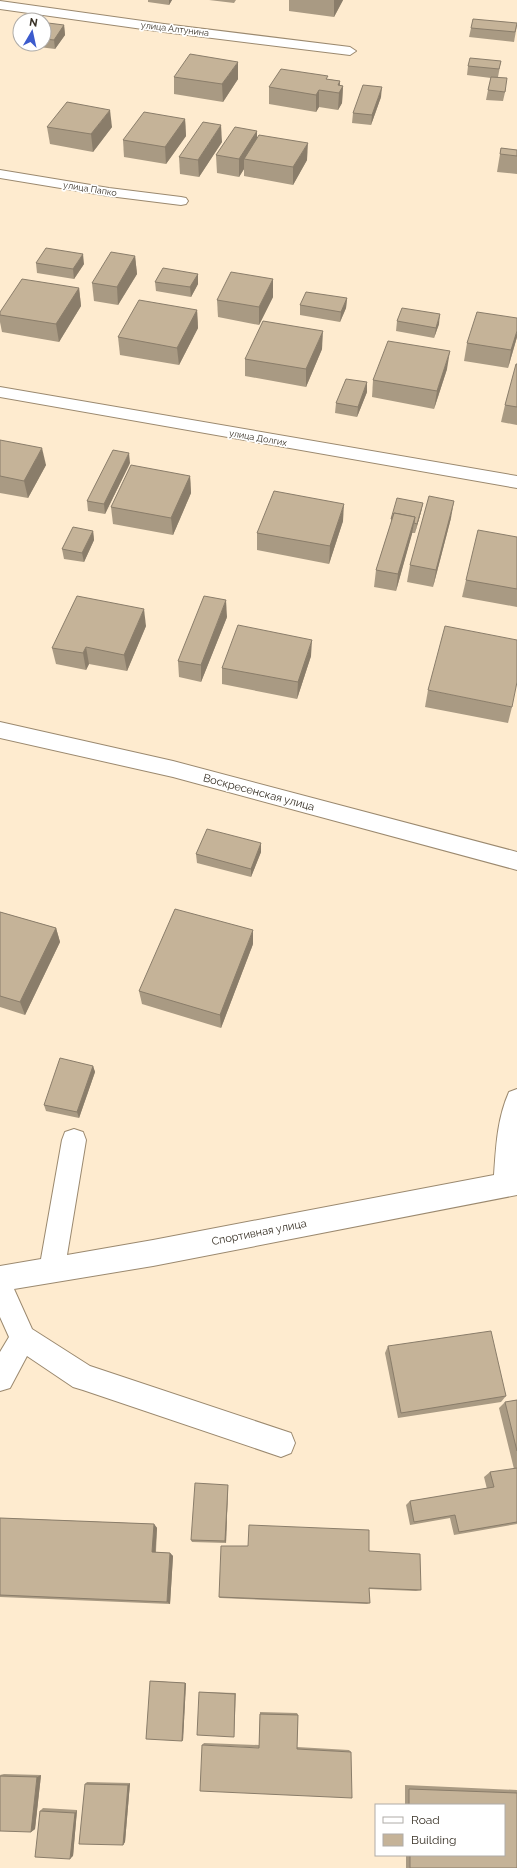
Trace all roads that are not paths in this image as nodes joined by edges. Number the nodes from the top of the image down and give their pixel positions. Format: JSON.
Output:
{"nodes":[{"id":1,"x":0,"y":5,"type":"edge"},
{"id":2,"x":350,"y":51,"type":"dead end"},
{"id":3,"x":0,"y":174,"type":"edge"},
{"id":4,"x":180,"y":201,"type":"dead end"},
{"id":5,"x":0,"y":392,"type":"edge"},
{"id":6,"x":517,"y":482,"type":"edge"},
{"id":7,"x":0,"y":730,"type":"edge"},
{"id":8,"x":517,"y":860,"type":"edge"},
{"id":9,"x":517,"y":1100,"type":"edge"},
{"id":10,"x":74,"y":1140,"type":"dead end"},
{"id":11,"x":512,"y":1184,"type":"edge"},
{"id":12,"x":52,"y":1270,"type":"junction"},
{"id":13,"x":0,"y":1279,"type":"edge"},
{"id":14,"x":0,"y":1287,"type":"edge"},
{"id":15,"x":24,"y":1338,"type":"junction"},
{"id":16,"x":0,"y":1378,"type":"edge"},
{"id":17,"x":281,"y":1443,"type":"dead end"}],
"edges":[{"from":1,"to":2,"type":"street","name":"улица Алтунина"},
{"from":3,"to":4,"type":"street","name":"улица Папко"},
{"from":5,"to":6,"type":"street","name":"улица Долгих"},
{"from":7,"to":8,"type":"street","name":"Воскресенская улица"},
{"from":9,"to":11,"type":"street"},
{"from":10,"to":12,"type":"street"},
{"from":11,"to":12,"type":"street","name":"Спортивная улица"},
{"from":12,"to":13,"type":"street","name":"Спортивная улица"},
{"from":14,"to":15,"type":"street"},
{"from":15,"to":16,"type":"street"},
{"from":15,"to":17,"type":"street"}]}
